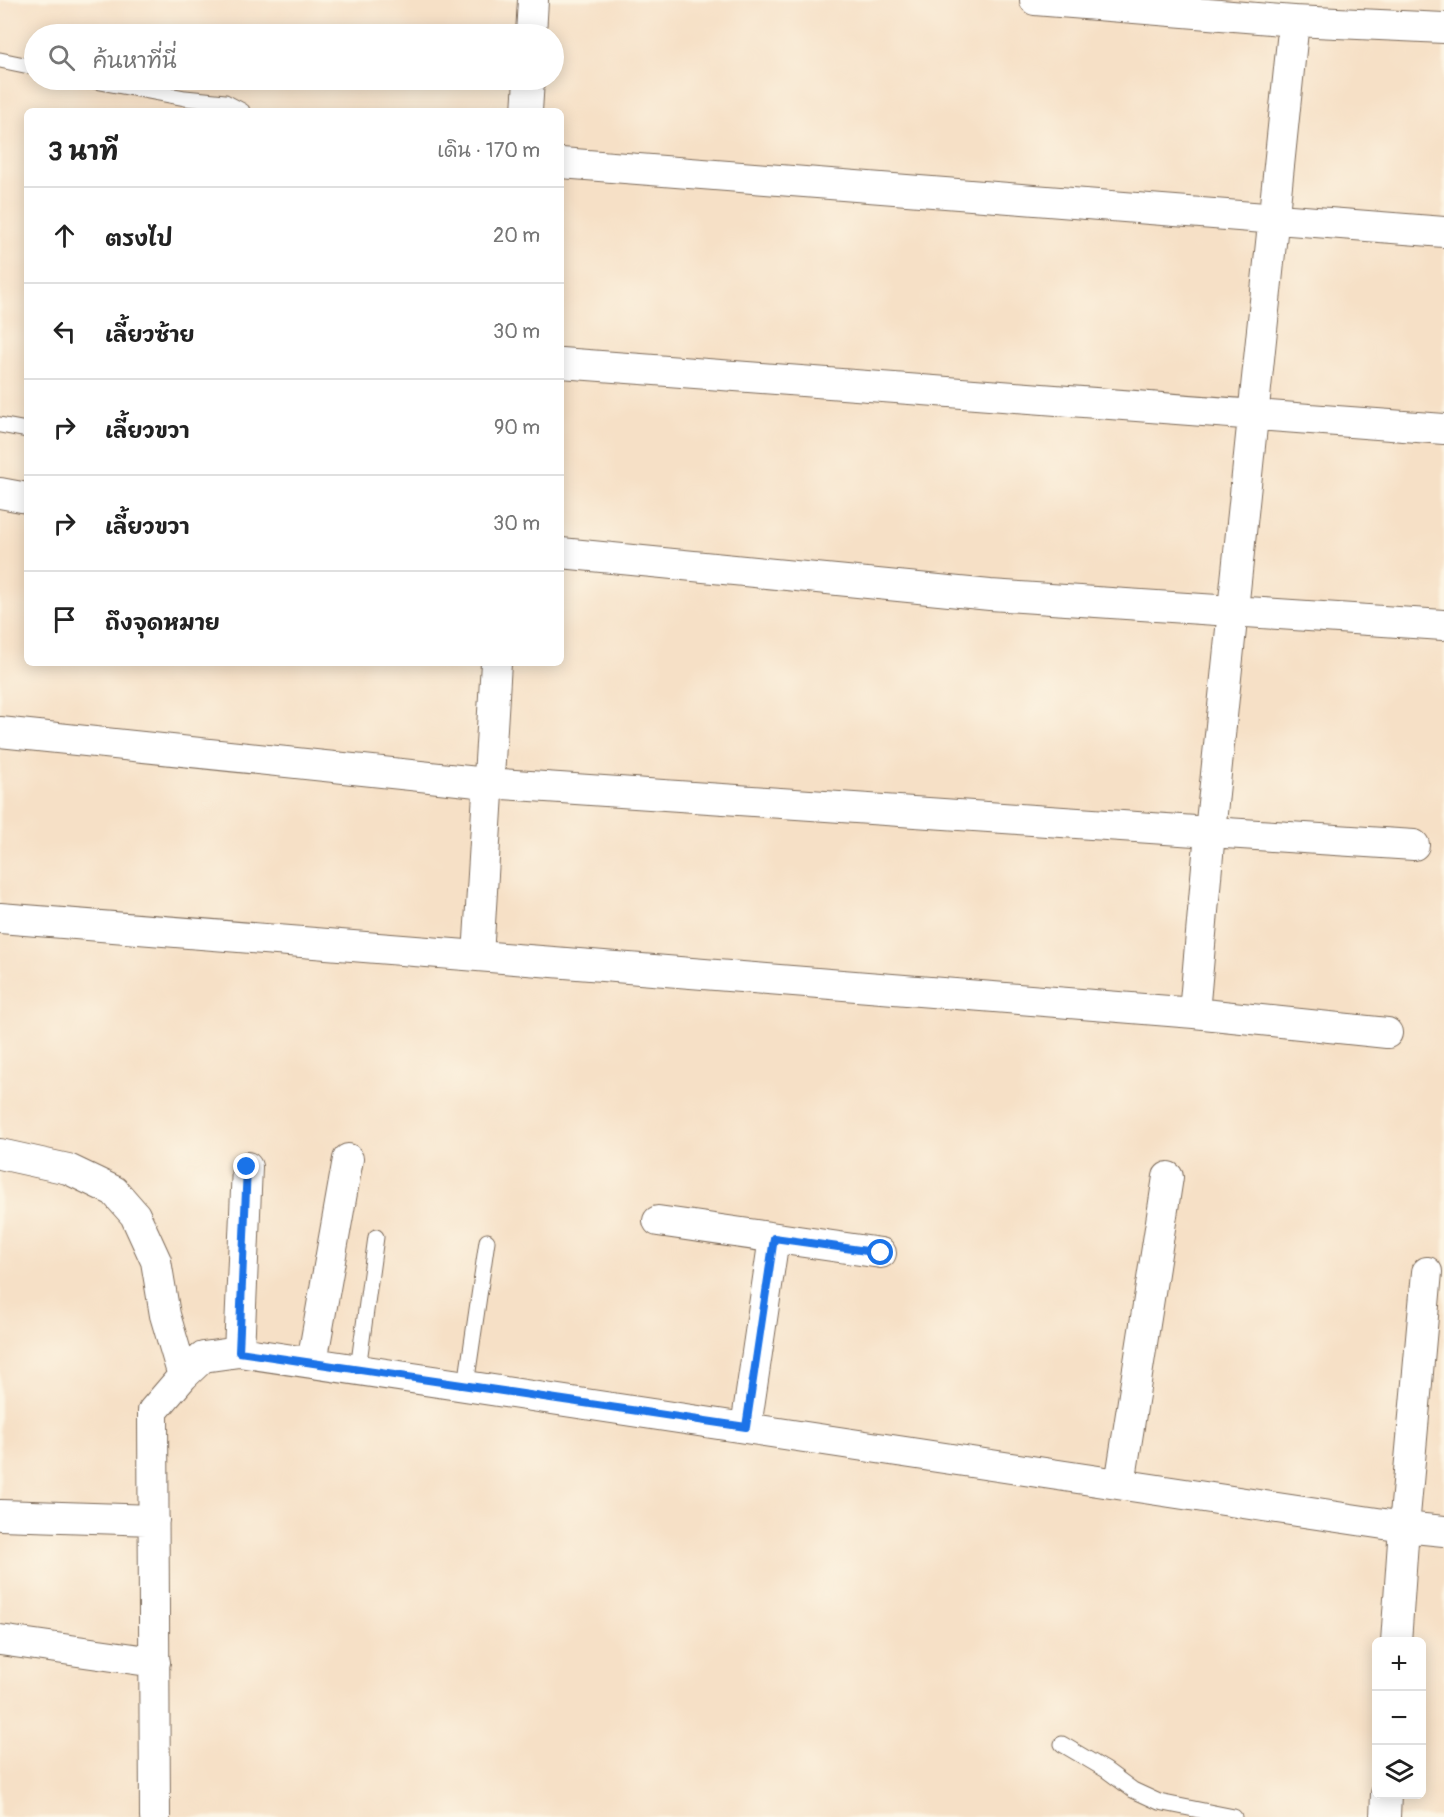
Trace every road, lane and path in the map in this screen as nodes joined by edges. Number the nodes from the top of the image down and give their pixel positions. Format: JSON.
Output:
{"nodes":[{"id":1,"x":533,"y":0,"type":"edge"},
{"id":2,"x":1035,"y":0,"type":"edge"},
{"id":3,"x":1294,"y":21,"type":"junction"},
{"id":4,"x":532,"y":24,"type":"edge"},
{"id":5,"x":1444,"y":28,"type":"edge"},
{"id":6,"x":0,"y":60,"type":"edge"},
{"id":7,"x":24,"y":65,"type":"edge"},
{"id":8,"x":143,"y":90,"type":"edge"},
{"id":9,"x":528,"y":90,"type":"edge"},
{"id":10,"x":236,"y":108,"type":"edge"},
{"id":11,"x":527,"y":108,"type":"edge"},
{"id":12,"x":564,"y":163,"type":"edge"},
{"id":13,"x":1272,"y":219,"type":"junction"},
{"id":14,"x":1444,"y":232,"type":"edge"},
{"id":15,"x":564,"y":363,"type":"edge"},
{"id":16,"x":1252,"y":414,"type":"junction"},
{"id":17,"x":0,"y":425,"type":"edge"},
{"id":18,"x":24,"y":429,"type":"edge"},
{"id":19,"x":1444,"y":429,"type":"edge"},
{"id":20,"x":0,"y":494,"type":"edge"},
{"id":21,"x":24,"y":498,"type":"edge"},
{"id":22,"x":564,"y":553,"type":"edge"},
{"id":23,"x":1232,"y":610,"type":"junction"},
{"id":24,"x":1443,"y":625,"type":"edge"},
{"id":25,"x":496,"y":666,"type":"edge"},
{"id":26,"x":0,"y":732,"type":"edge"},
{"id":27,"x":487,"y":783,"type":"junction"},
{"id":28,"x":1210,"y":832,"type":"junction"},
{"id":29,"x":1414,"y":845,"type":"dead end"},
{"id":30,"x":0,"y":918,"type":"edge"},
{"id":31,"x":478,"y":956,"type":"junction"},
{"id":32,"x":1194,"y":1013,"type":"junction"},
{"id":33,"x":1387,"y":1033,"type":"dead end"},
{"id":34,"x":0,"y":1154,"type":"edge"},
{"id":35,"x":348,"y":1159,"type":"dead end"},
{"id":36,"x":247,"y":1167,"type":"dead end"},
{"id":37,"x":1168,"y":1177,"type":"dead end"},
{"id":38,"x":658,"y":1221,"type":"dead end"},
{"id":39,"x":375,"y":1237,"type":"dead end"},
{"id":40,"x":774,"y":1238,"type":"junction"},
{"id":41,"x":487,"y":1241,"type":"dead end"},
{"id":42,"x":881,"y":1253,"type":"dead end"},
{"id":43,"x":1427,"y":1272,"type":"dead end"},
{"id":44,"x":239,"y":1352,"type":"junction"},
{"id":45,"x":312,"y":1362,"type":"junction"},
{"id":46,"x":358,"y":1369,"type":"junction"},
{"id":47,"x":183,"y":1376,"type":"junction"},
{"id":48,"x":466,"y":1385,"type":"junction"},
{"id":49,"x":746,"y":1427,"type":"junction"},
{"id":50,"x":1120,"y":1484,"type":"junction"},
{"id":51,"x":0,"y":1515,"type":"edge"},
{"id":52,"x":154,"y":1520,"type":"junction"},
{"id":53,"x":1404,"y":1527,"type":"junction"},
{"id":54,"x":1444,"y":1531,"type":"edge"},
{"id":55,"x":1396,"y":1637,"type":"edge"},
{"id":56,"x":0,"y":1640,"type":"edge"},
{"id":57,"x":155,"y":1662,"type":"junction"},
{"id":58,"x":1062,"y":1744,"type":"dead end"},
{"id":59,"x":1386,"y":1799,"type":"edge"},
{"id":60,"x":155,"y":1817,"type":"edge"},
{"id":61,"x":1234,"y":1817,"type":"edge"},
{"id":62,"x":1385,"y":1817,"type":"edge"}],
"edges":[{"from":1,"to":4,"type":"street"},
{"from":2,"to":3,"type":"street"},
{"from":3,"to":5,"type":"street"},
{"from":3,"to":13,"type":"street"},
{"from":6,"to":7,"type":"lane"},
{"from":8,"to":10,"type":"lane"},
{"from":9,"to":11,"type":"street"},
{"from":12,"to":13,"type":"street"},
{"from":13,"to":14,"type":"street"},
{"from":13,"to":16,"type":"street"},
{"from":15,"to":16,"type":"street"},
{"from":16,"to":19,"type":"street"},
{"from":16,"to":23,"type":"street"},
{"from":17,"to":18,"type":"lane"},
{"from":20,"to":21,"type":"street"},
{"from":22,"to":23,"type":"street"},
{"from":23,"to":24,"type":"street"},
{"from":23,"to":28,"type":"street"},
{"from":25,"to":27,"type":"street"},
{"from":26,"to":27,"type":"street"},
{"from":27,"to":28,"type":"street"},
{"from":27,"to":31,"type":"street"},
{"from":28,"to":29,"type":"street"},
{"from":28,"to":32,"type":"street"},
{"from":30,"to":31,"type":"street"},
{"from":31,"to":32,"type":"street"},
{"from":32,"to":33,"type":"street"},
{"from":34,"to":47,"type":"street"},
{"from":35,"to":45,"type":"street"},
{"from":36,"to":44,"type":"street"},
{"from":37,"to":50,"type":"street"},
{"from":38,"to":40,"type":"street"},
{"from":39,"to":46,"type":"lane"},
{"from":40,"to":42,"type":"street"},
{"from":40,"to":49,"type":"street"},
{"from":41,"to":48,"type":"lane"},
{"from":43,"to":53,"type":"street"},
{"from":44,"to":45,"type":"street"},
{"from":44,"to":47,"type":"street"},
{"from":45,"to":46,"type":"street"},
{"from":46,"to":48,"type":"street"},
{"from":47,"to":52,"type":"street"},
{"from":48,"to":49,"type":"street"},
{"from":49,"to":50,"type":"street"},
{"from":50,"to":53,"type":"street"},
{"from":51,"to":52,"type":"street"},
{"from":52,"to":57,"type":"street"},
{"from":53,"to":54,"type":"street"},
{"from":53,"to":55,"type":"street"},
{"from":56,"to":57,"type":"street"},
{"from":57,"to":60,"type":"street"},
{"from":58,"to":61,"type":"lane"},
{"from":59,"to":62,"type":"street"}]}
